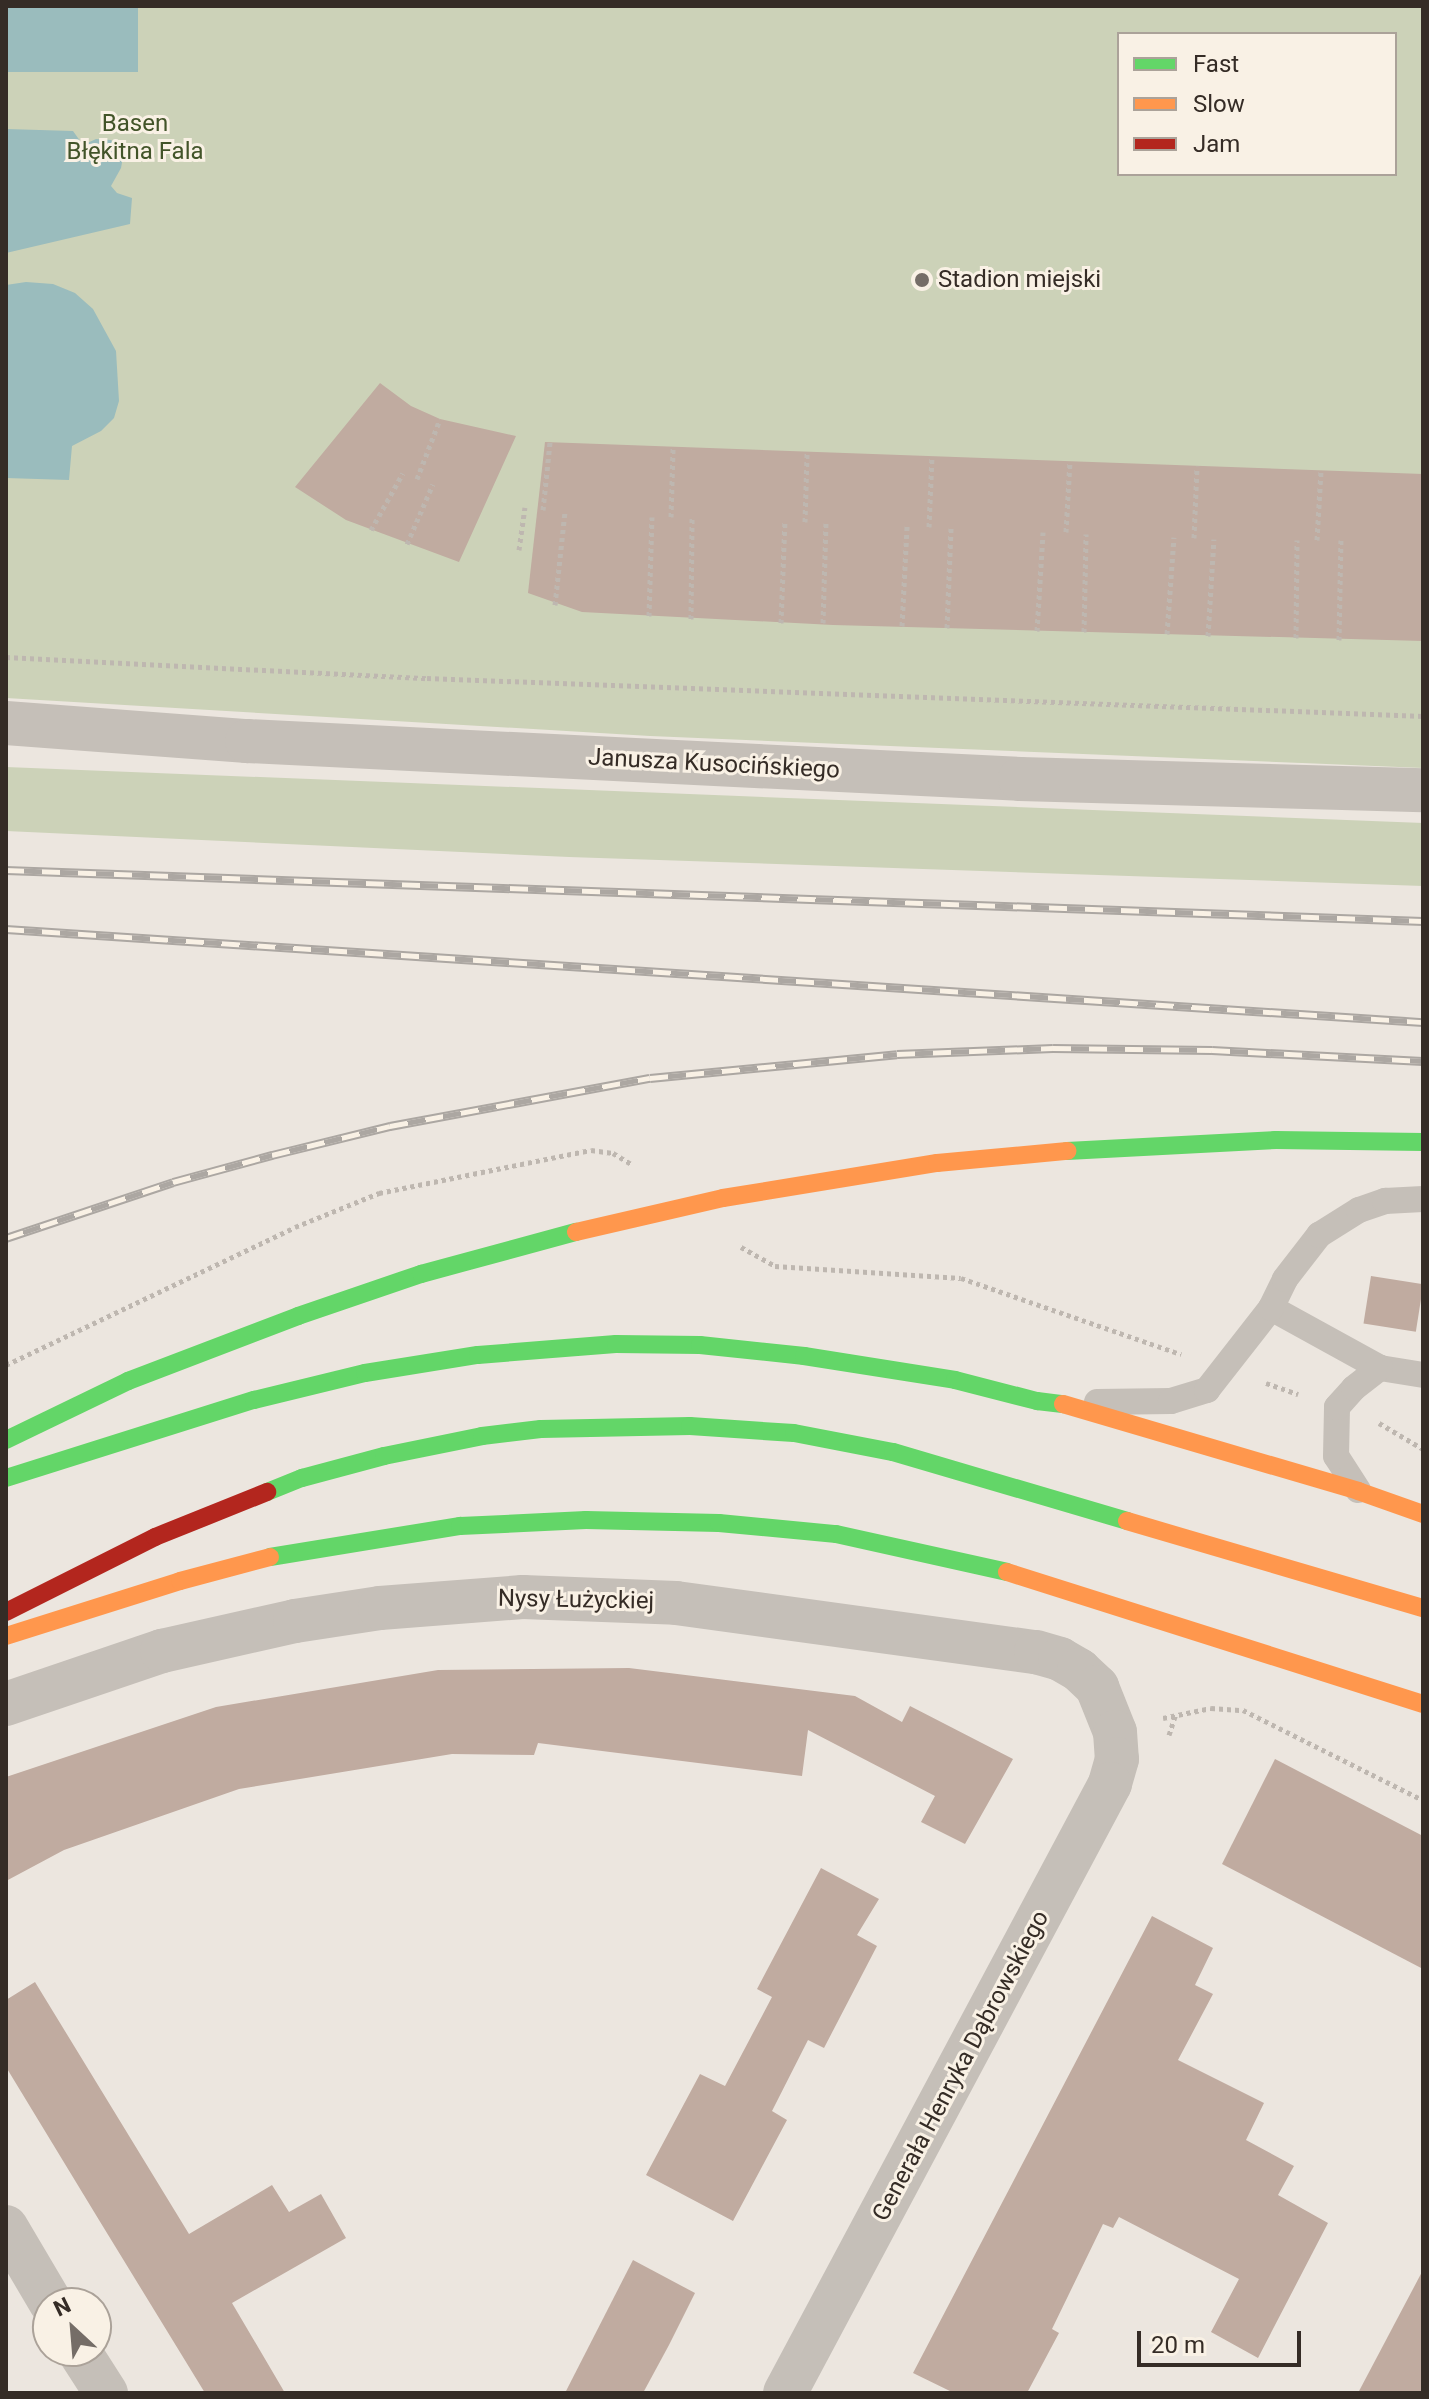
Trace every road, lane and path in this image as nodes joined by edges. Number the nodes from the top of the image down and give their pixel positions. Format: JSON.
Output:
{"nodes":[{"id":1,"x":440,"y":419,"type":"dead end"},
{"id":2,"x":550,"y":442,"type":"dead end"},
{"id":3,"x":673,"y":448,"type":"dead end"},
{"id":4,"x":807,"y":453,"type":"dead end"},
{"id":5,"x":932,"y":456,"type":"dead end"},
{"id":6,"x":1070,"y":461,"type":"dead end"},
{"id":7,"x":1197,"y":466,"type":"dead end"},
{"id":8,"x":1321,"y":470,"type":"dead end"},
{"id":9,"x":403,"y":473,"type":"dead end"},
{"id":10,"x":417,"y":479,"type":"dead end"},
{"id":11,"x":433,"y":484,"type":"dead end"},
{"id":12,"x":525,"y":507,"type":"dead end"},
{"id":13,"x":543,"y":510,"type":"dead end"},
{"id":14,"x":565,"y":512,"type":"dead end"},
{"id":15,"x":652,"y":517,"type":"dead end"},
{"id":16,"x":671,"y":517,"type":"dead end"},
{"id":17,"x":692,"y":518,"type":"dead end"},
{"id":18,"x":785,"y":521,"type":"dead end"},
{"id":19,"x":805,"y":522,"type":"dead end"},
{"id":20,"x":826,"y":523,"type":"dead end"},
{"id":21,"x":907,"y":526,"type":"dead end"},
{"id":22,"x":929,"y":527,"type":"dead end"},
{"id":23,"x":951,"y":528,"type":"dead end"},
{"id":24,"x":371,"y":530,"type":"dead end"},
{"id":25,"x":1043,"y":532,"type":"dead end"},
{"id":26,"x":1066,"y":532,"type":"dead end"},
{"id":27,"x":1086,"y":534,"type":"dead end"},
{"id":28,"x":1174,"y":537,"type":"dead end"},
{"id":29,"x":1194,"y":538,"type":"dead end"},
{"id":30,"x":1214,"y":539,"type":"dead end"},
{"id":31,"x":1297,"y":540,"type":"dead end"},
{"id":32,"x":1317,"y":540,"type":"dead end"},
{"id":33,"x":1341,"y":540,"type":"dead end"},
{"id":34,"x":407,"y":544,"type":"dead end"},
{"id":35,"x":519,"y":550,"type":"dead end"},
{"id":36,"x":555,"y":605,"type":"dead end"},
{"id":37,"x":649,"y":616,"type":"dead end"},
{"id":38,"x":691,"y":619,"type":"dead end"},
{"id":39,"x":781,"y":623,"type":"dead end"},
{"id":40,"x":823,"y":623,"type":"dead end"},
{"id":41,"x":902,"y":626,"type":"dead end"},
{"id":42,"x":947,"y":628,"type":"dead end"},
{"id":43,"x":1037,"y":631,"type":"dead end"},
{"id":44,"x":1084,"y":632,"type":"dead end"},
{"id":45,"x":1167,"y":634,"type":"dead end"},
{"id":46,"x":1208,"y":636,"type":"dead end"},
{"id":47,"x":1296,"y":638,"type":"dead end"},
{"id":48,"x":1339,"y":640,"type":"dead end"},
{"id":49,"x":6,"y":657,"type":"edge"},
{"id":50,"x":1423,"y":716,"type":"edge"},
{"id":51,"x":6,"y":723,"type":"edge"},
{"id":52,"x":1423,"y":790,"type":"edge"},
{"id":53,"x":1423,"y":1142,"type":"edge"},
{"id":54,"x":631,"y":1164,"type":"dead end"},
{"id":55,"x":1423,"y":1199,"type":"edge"},
{"id":56,"x":734,"y":1241,"type":"dead end"},
{"id":57,"x":1271,"y":1308,"type":"junction"},
{"id":58,"x":6,"y":1365,"type":"edge"},
{"id":59,"x":1380,"y":1368,"type":"junction"},
{"id":60,"x":1224,"y":1369,"type":"junction"},
{"id":61,"x":1423,"y":1375,"type":"edge"},
{"id":62,"x":1067,"y":1404,"type":"junction"},
{"id":63,"x":1337,"y":1407,"type":"junction"},
{"id":64,"x":6,"y":1440,"type":"edge"},
{"id":65,"x":1423,"y":1449,"type":"edge"},
{"id":66,"x":6,"y":1478,"type":"edge"},
{"id":67,"x":1358,"y":1491,"type":"junction"},
{"id":68,"x":1423,"y":1514,"type":"edge"},
{"id":69,"x":1423,"y":1608,"type":"edge"},
{"id":70,"x":6,"y":1612,"type":"edge"},
{"id":71,"x":6,"y":1636,"type":"edge"},
{"id":72,"x":6,"y":1704,"type":"edge"},
{"id":73,"x":1423,"y":1704,"type":"edge"},
{"id":74,"x":1176,"y":1714,"type":"dead end"},
{"id":75,"x":1115,"y":1732,"type":"joint"},
{"id":76,"x":1423,"y":1800,"type":"edge"},
{"id":77,"x":6,"y":2227,"type":"edge"},
{"id":78,"x":42,"y":2287,"type":"edge"},
{"id":79,"x":89,"y":2367,"type":"edge"},
{"id":80,"x":106,"y":2393,"type":"edge"},
{"id":81,"x":785,"y":2393,"type":"edge"}],
"edges":[{"from":1,"to":10,"type":"path"},
{"from":2,"to":13,"type":"path"},
{"from":3,"to":16,"type":"path"},
{"from":4,"to":19,"type":"path"},
{"from":5,"to":22,"type":"path"},
{"from":6,"to":26,"type":"path"},
{"from":7,"to":29,"type":"path"},
{"from":8,"to":32,"type":"path"},
{"from":9,"to":24,"type":"path"},
{"from":11,"to":34,"type":"path"},
{"from":12,"to":35,"type":"path"},
{"from":14,"to":36,"type":"path"},
{"from":15,"to":37,"type":"path"},
{"from":17,"to":38,"type":"path"},
{"from":18,"to":39,"type":"path"},
{"from":20,"to":40,"type":"path"},
{"from":21,"to":41,"type":"path"},
{"from":23,"to":42,"type":"path"},
{"from":25,"to":43,"type":"path"},
{"from":27,"to":44,"type":"path"},
{"from":28,"to":45,"type":"path"},
{"from":30,"to":46,"type":"path"},
{"from":31,"to":47,"type":"path"},
{"from":33,"to":48,"type":"path"},
{"from":49,"to":50,"type":"path"},
{"from":51,"to":52,"type":"street","name":"Janusza Kusocińskiego"},
{"from":53,"to":64,"type":"main road"},
{"from":54,"to":58,"type":"path"},
{"from":55,"to":57,"type":"lane"},
{"from":56,"to":60,"type":"path"},
{"from":57,"to":59,"type":"lane"},
{"from":57,"to":60,"type":"lane"},
{"from":59,"to":61,"type":"lane"},
{"from":59,"to":63,"type":"lane"},
{"from":60,"to":62,"type":"lane"},
{"from":60,"to":63,"type":"path"},
{"from":62,"to":66,"type":"main road"},
{"from":62,"to":67,"type":"main road"},
{"from":63,"to":65,"type":"path"},
{"from":63,"to":67,"type":"lane"},
{"from":67,"to":68,"type":"main road"},
{"from":69,"to":70,"type":"main road"},
{"from":71,"to":73,"type":"main road"},
{"from":72,"to":75,"type":"street","name":"Nysy Łużyckiej"},
{"from":74,"to":76,"type":"path"},
{"from":75,"to":81,"type":"street","name":"Generała Henryka Dąbrowskiego"},
{"from":77,"to":78,"type":"street"},
{"from":79,"to":80,"type":"street"}]}
